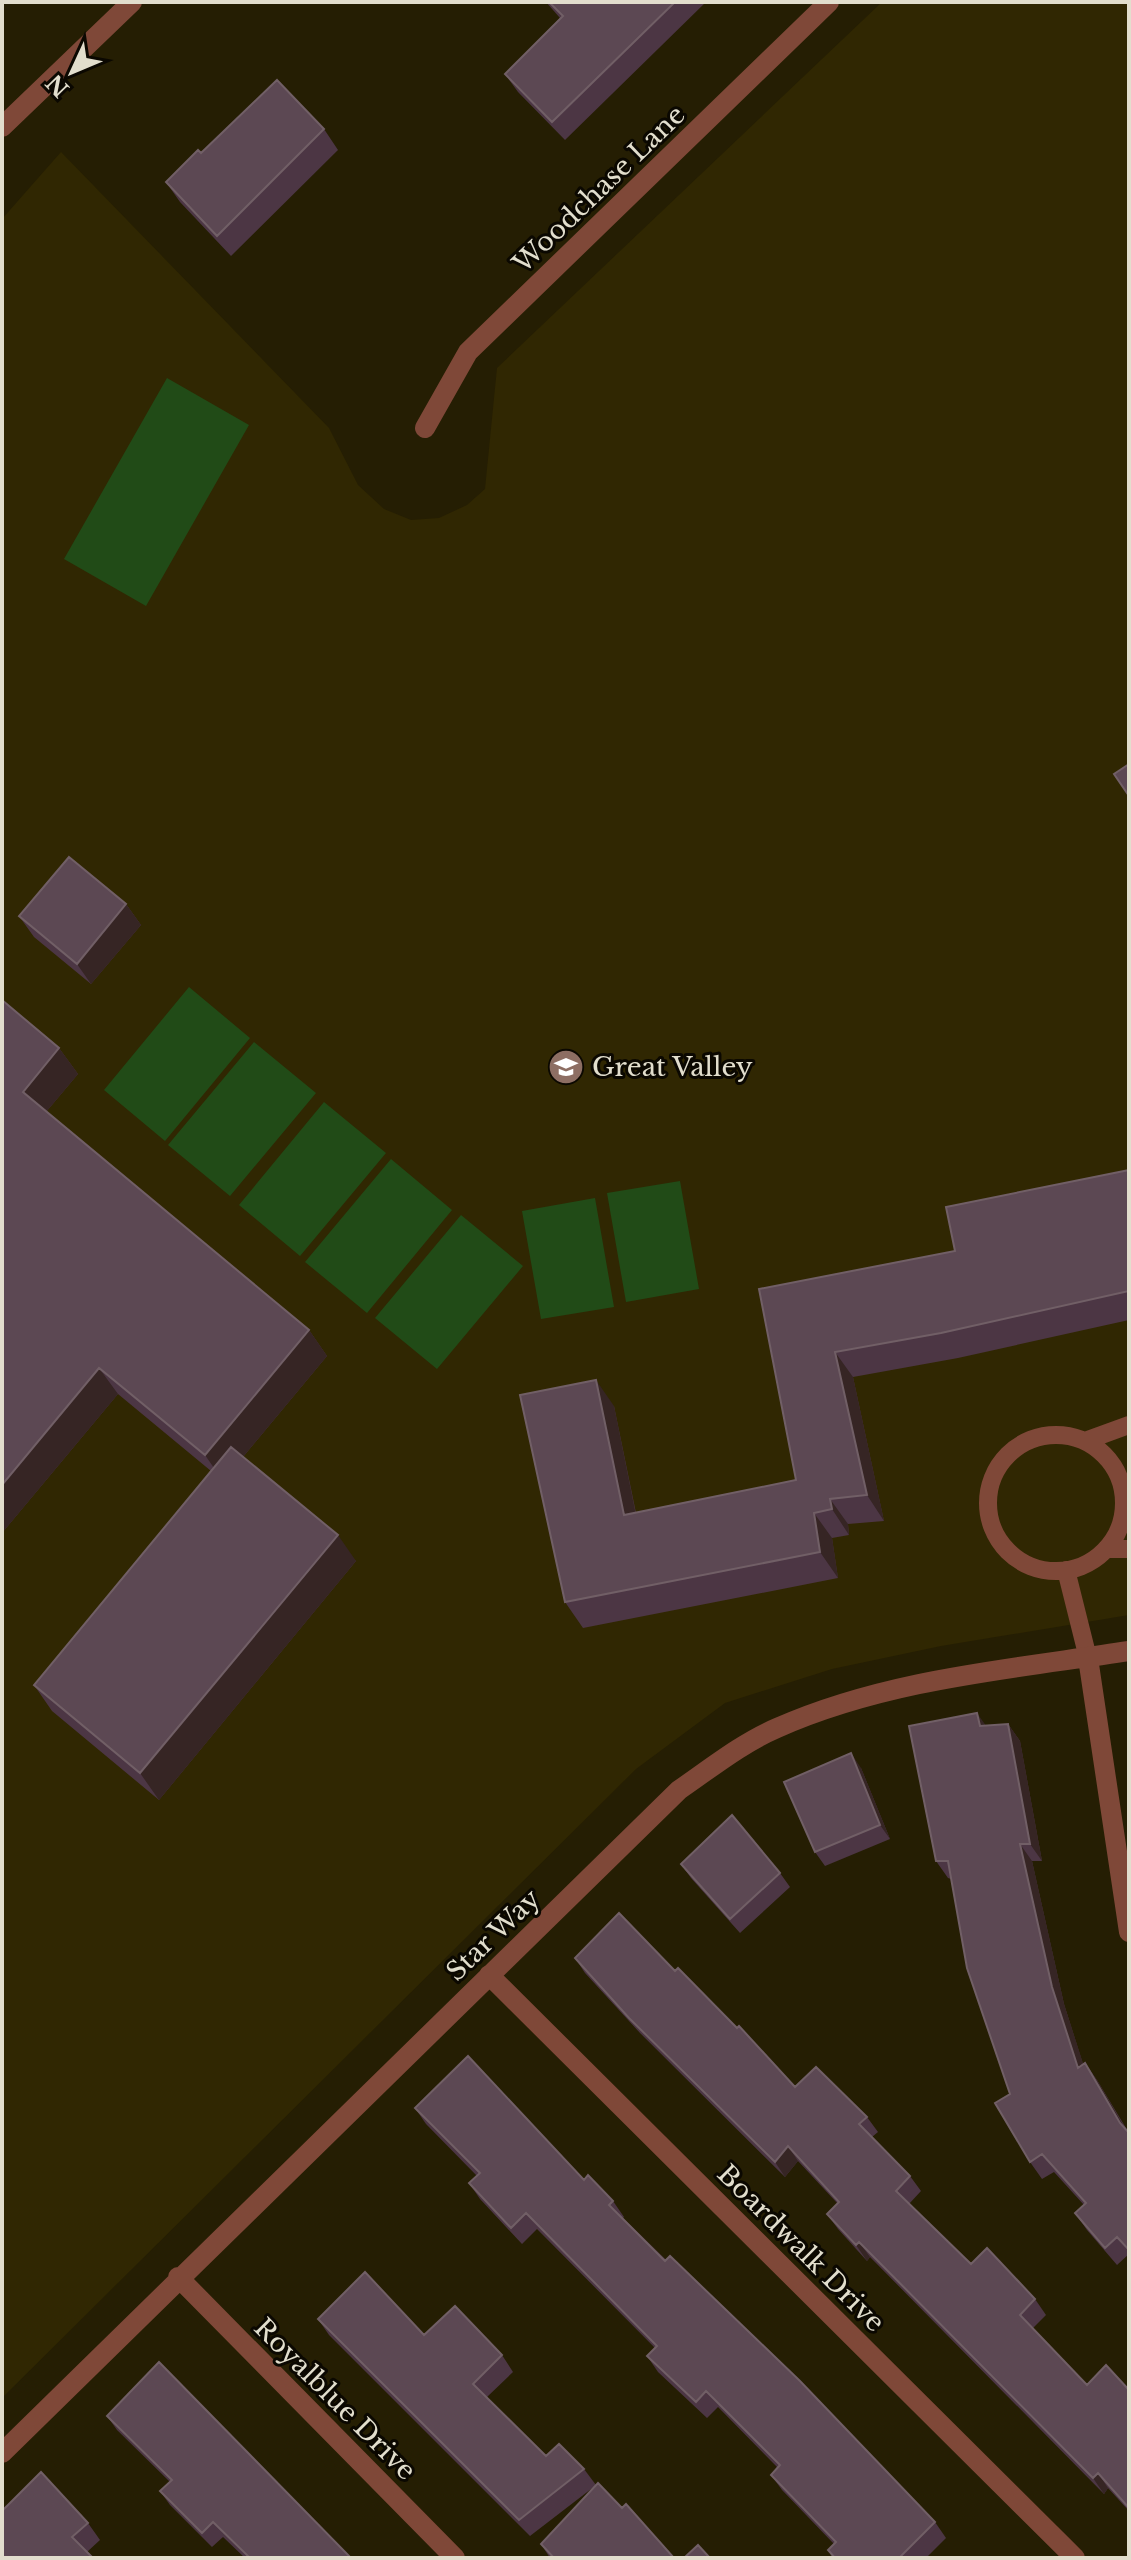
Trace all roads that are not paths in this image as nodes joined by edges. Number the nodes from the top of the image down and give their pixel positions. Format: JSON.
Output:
{"nodes":[{"id":1,"x":132,"y":2,"type":"edge"},
{"id":2,"x":829,"y":2,"type":"edge"},
{"id":3,"x":2,"y":127,"type":"edge"},
{"id":4,"x":425,"y":428,"type":"dead end"},
{"id":5,"x":1129,"y":1425,"type":"edge"},
{"id":6,"x":1085,"y":1441,"type":"junction"},
{"id":7,"x":1107,"y":1549,"type":"junction"},
{"id":8,"x":1129,"y":1549,"type":"edge"},
{"id":9,"x":1066,"y":1570,"type":"junction"},
{"id":10,"x":1129,"y":1651,"type":"edge"},
{"id":11,"x":1088,"y":1658,"type":"junction"},
{"id":12,"x":1129,"y":1932,"type":"edge"},
{"id":13,"x":489,"y":1975,"type":"junction"},
{"id":14,"x":178,"y":2277,"type":"junction"},
{"id":15,"x":2,"y":2453,"type":"edge"},
{"id":16,"x":455,"y":2558,"type":"edge"},
{"id":17,"x":1075,"y":2558,"type":"edge"}],
"edges":[{"from":1,"to":3,"type":"street"},
{"from":2,"to":4,"type":"street","name":"Woodchase Lane"},
{"from":5,"to":6,"type":"lane"},
{"from":6,"to":7,"type":"lane"},
{"from":6,"to":9,"type":"lane"},
{"from":7,"to":8,"type":"lane"},
{"from":7,"to":9,"type":"lane"},
{"from":9,"to":11,"type":"lane"},
{"from":10,"to":11,"type":"street","name":"Star Way"},
{"from":11,"to":12,"type":"street"},
{"from":11,"to":13,"type":"street","name":"Star Way"},
{"from":13,"to":14,"type":"street","name":"Star Way"},
{"from":13,"to":17,"type":"street","name":"Boardwalk Drive"},
{"from":14,"to":15,"type":"street","name":"Star Way"},
{"from":14,"to":16,"type":"street","name":"Royalblue Drive"}]}
